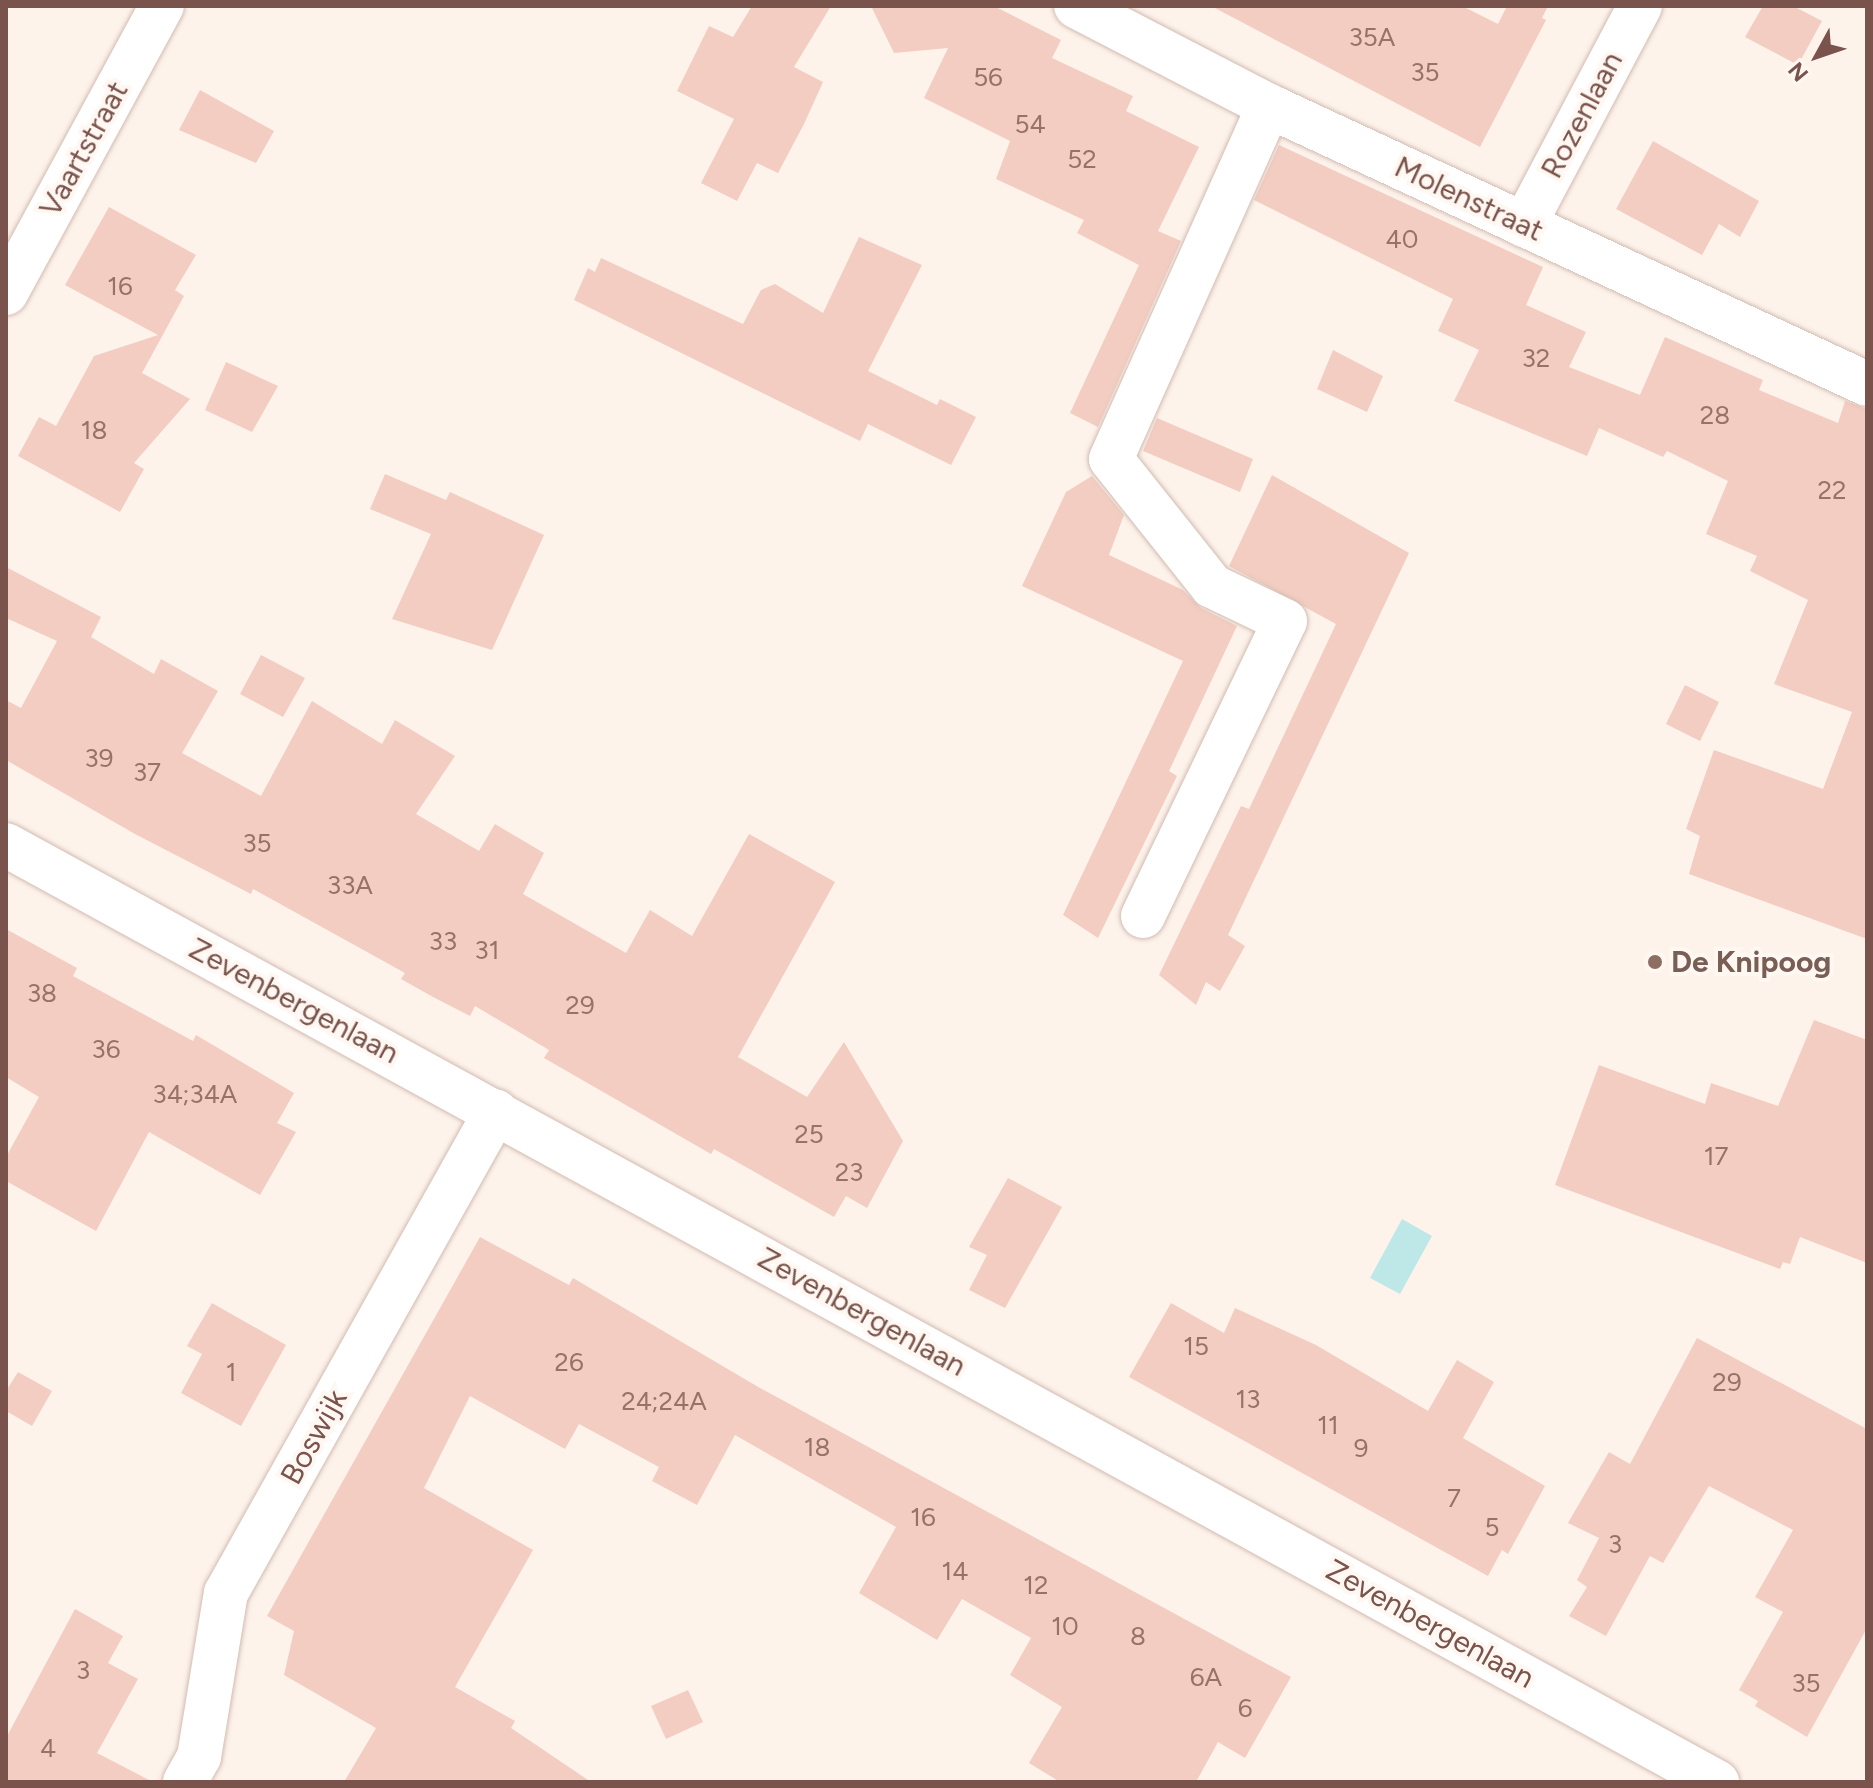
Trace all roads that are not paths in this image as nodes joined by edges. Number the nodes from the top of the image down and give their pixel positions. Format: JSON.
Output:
{"nodes":[{"id":1,"x":162,"y":6,"type":"edge"},
{"id":2,"x":1076,"y":6,"type":"edge"},
{"id":3,"x":1640,"y":6,"type":"edge"},
{"id":4,"x":1269,"y":106,"type":"junction"},
{"id":5,"x":1524,"y":225,"type":"junction"},
{"id":6,"x":6,"y":293,"type":"edge"},
{"id":7,"x":1867,"y":384,"type":"edge"},
{"id":8,"x":6,"y":845,"type":"edge"},
{"id":9,"x":1143,"y":916,"type":"dead end"},
{"id":10,"x":496,"y":1111,"type":"junction"},
{"id":11,"x":185,"y":1782,"type":"edge"},
{"id":12,"x":1717,"y":1782,"type":"edge"}],
"edges":[{"from":1,"to":6,"type":"street","name":"Vaartstraat"},
{"from":2,"to":4,"type":"street","name":"Molenstraat"},
{"from":3,"to":5,"type":"street","name":"Rozenlaan"},
{"from":4,"to":5,"type":"street","name":"Molenstraat"},
{"from":4,"to":9,"type":"street"},
{"from":5,"to":7,"type":"street","name":"Molenstraat"},
{"from":8,"to":10,"type":"street","name":"Zevenbergenlaan"},
{"from":10,"to":11,"type":"street","name":"Boswijk"},
{"from":10,"to":12,"type":"street","name":"Zevenbergenlaan"}]}
